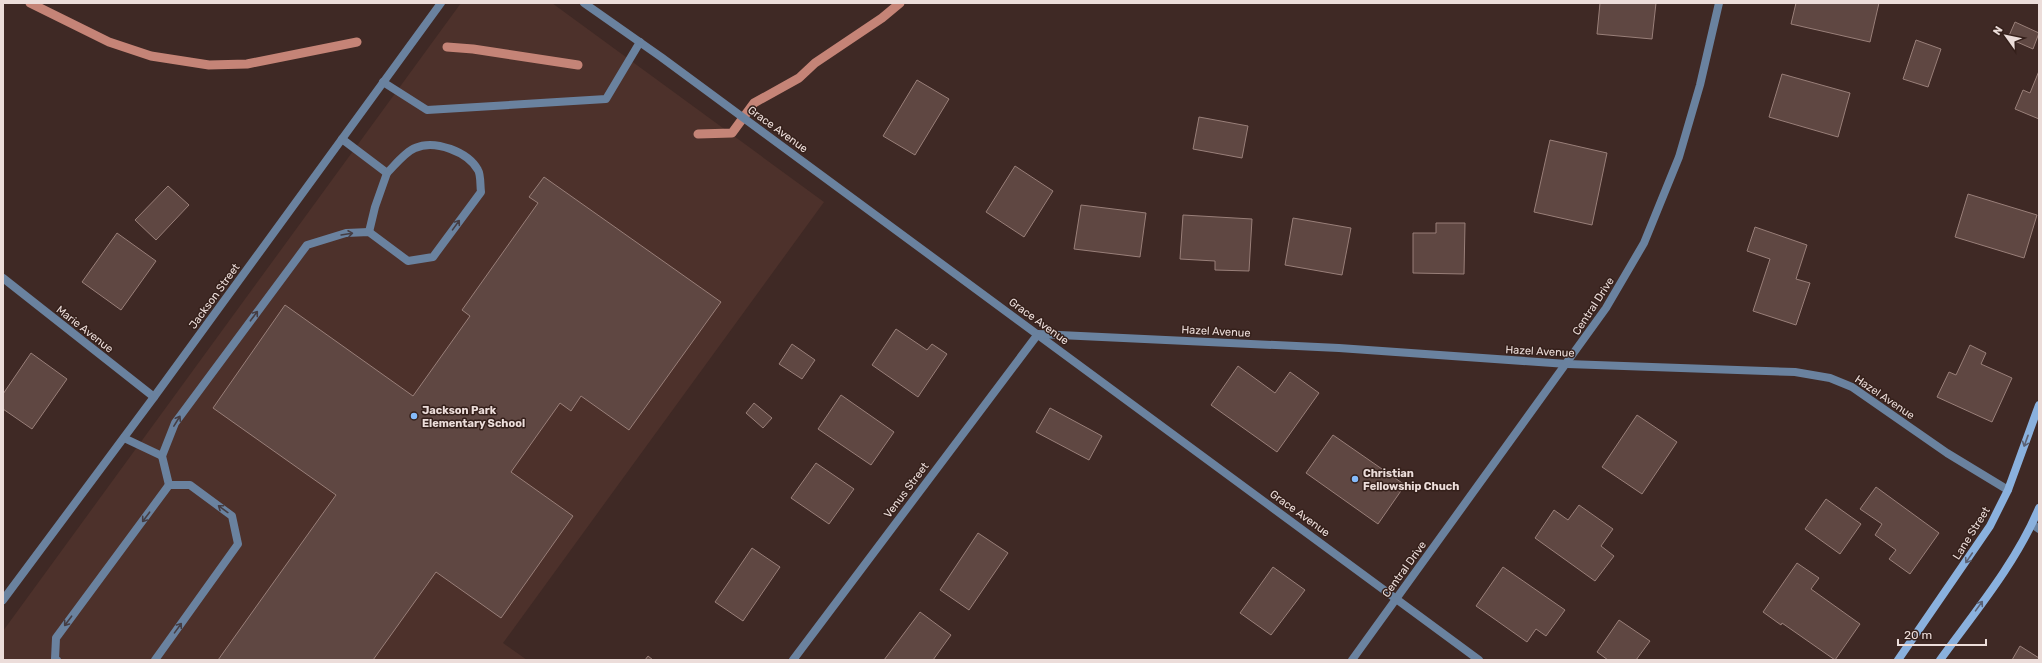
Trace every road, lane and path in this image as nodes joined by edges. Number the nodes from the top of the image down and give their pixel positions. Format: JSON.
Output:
{"nodes":[{"id":1,"x":441,"y":3,"type":"edge"},
{"id":2,"x":584,"y":3,"type":"edge"},
{"id":3,"x":1719,"y":3,"type":"edge"},
{"id":4,"x":640,"y":42,"type":"junction"},
{"id":5,"x":383,"y":82,"type":"junction"},
{"id":6,"x":342,"y":139,"type":"junction"},
{"id":7,"x":387,"y":173,"type":"junction"},
{"id":8,"x":369,"y":232,"type":"junction"},
{"id":9,"x":3,"y":278,"type":"edge"},
{"id":10,"x":1038,"y":334,"type":"junction"},
{"id":11,"x":1567,"y":364,"type":"junction"},
{"id":12,"x":154,"y":397,"type":"junction"},
{"id":13,"x":2039,"y":405,"type":"edge"},
{"id":14,"x":124,"y":438,"type":"junction"},
{"id":15,"x":162,"y":456,"type":"junction"},
{"id":16,"x":169,"y":485,"type":"junction"},
{"id":17,"x":2008,"y":490,"type":"junction"},
{"id":18,"x":2039,"y":508,"type":"edge"},
{"id":19,"x":2036,"y":527,"type":"edge"},
{"id":20,"x":1396,"y":598,"type":"junction"},
{"id":21,"x":3,"y":600,"type":"edge"},
{"id":22,"x":57,"y":660,"type":"edge"},
{"id":23,"x":155,"y":660,"type":"edge"},
{"id":24,"x":793,"y":660,"type":"edge"},
{"id":25,"x":1352,"y":660,"type":"edge"},
{"id":26,"x":1479,"y":660,"type":"edge"},
{"id":27,"x":1898,"y":660,"type":"edge"},
{"id":28,"x":1940,"y":660,"type":"edge"}],
"edges":[{"from":1,"to":5,"type":"street","name":"Jackson Street"},
{"from":2,"to":4,"type":"street","name":"Grace Avenue"},
{"from":3,"to":11,"type":"street","name":"Central Drive"},
{"from":4,"to":5,"type":"street"},
{"from":4,"to":10,"type":"street","name":"Grace Avenue"},
{"from":5,"to":6,"type":"street","name":"Jackson Street"},
{"from":6,"to":7,"type":"street"},
{"from":6,"to":12,"type":"street","name":"Jackson Street"},
{"from":7,"to":8,"type":"street"},
{"from":8,"to":7,"type":"street","one_way":true},
{"from":15,"to":8,"type":"street","one_way":true},
{"from":9,"to":12,"type":"street","name":"Marie Avenue"},
{"from":10,"to":11,"type":"street","name":"Hazel Avenue"},
{"from":10,"to":20,"type":"street","name":"Grace Avenue"},
{"from":10,"to":24,"type":"street","name":"Venus Street"},
{"from":11,"to":17,"type":"street","name":"Hazel Avenue"},
{"from":11,"to":20,"type":"street","name":"Central Drive"},
{"from":12,"to":14,"type":"street","name":"Jackson Street"},
{"from":13,"to":17,"type":"main road","name":"Lane Street","one_way":true},
{"from":14,"to":15,"type":"street"},
{"from":14,"to":21,"type":"street","name":"Jackson Street"},
{"from":15,"to":16,"type":"street"},
{"from":16,"to":22,"type":"street","one_way":true},
{"from":23,"to":16,"type":"street","one_way":true},
{"from":17,"to":27,"type":"main road","name":"Lane Street","one_way":true},
{"from":18,"to":19,"type":"main road"},
{"from":28,"to":19,"type":"main road","one_way":true},
{"from":20,"to":25,"type":"street","name":"Central Drive"},
{"from":20,"to":26,"type":"street","name":"Grace Avenue"}]}
